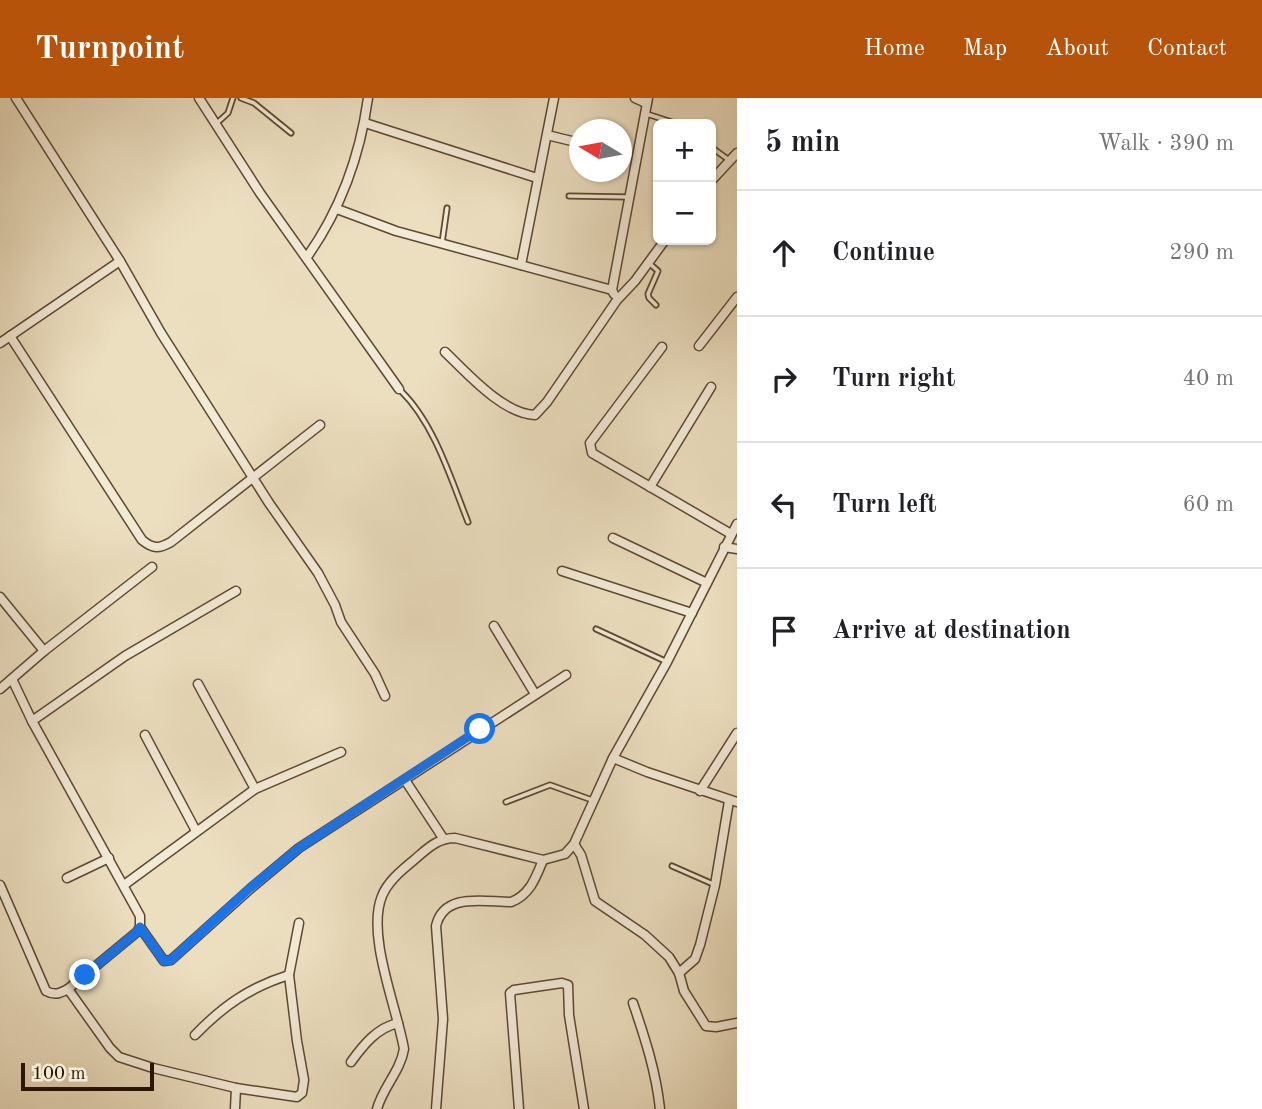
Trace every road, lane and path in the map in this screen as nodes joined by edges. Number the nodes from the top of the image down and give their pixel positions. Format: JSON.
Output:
{"nodes":[{"id":1,"x":16,"y":98,"type":"edge"},
{"id":2,"x":199,"y":98,"type":"edge"},
{"id":3,"x":233,"y":98,"type":"edge"},
{"id":4,"x":241,"y":98,"type":"edge"},
{"id":5,"x":368,"y":98,"type":"edge"},
{"id":6,"x":554,"y":98,"type":"edge"},
{"id":7,"x":635,"y":98,"type":"edge"},
{"id":8,"x":647,"y":100,"type":"edge"},
{"id":9,"x":644,"y":113,"type":"junction"},
{"id":10,"x":663,"y":119,"type":"edge"},
{"id":11,"x":217,"y":123,"type":"junction"},
{"id":12,"x":365,"y":123,"type":"junction"},
{"id":13,"x":291,"y":133,"type":"dead end"},
{"id":14,"x":547,"y":135,"type":"junction"},
{"id":15,"x":569,"y":140,"type":"edge"},
{"id":16,"x":716,"y":151,"type":"edge"},
{"id":17,"x":737,"y":153,"type":"edge"},
{"id":18,"x":729,"y":160,"type":"junction"},
{"id":19,"x":716,"y":175,"type":"edge"},
{"id":20,"x":537,"y":178,"type":"junction"},
{"id":21,"x":569,"y":196,"type":"dead end"},
{"id":22,"x":628,"y":197,"type":"junction"},
{"id":23,"x":447,"y":208,"type":"dead end"},
{"id":24,"x":337,"y":209,"type":"junction"},
{"id":25,"x":442,"y":243,"type":"junction"},
{"id":26,"x":661,"y":245,"type":"edge"},
{"id":27,"x":307,"y":257,"type":"junction"},
{"id":28,"x":120,"y":261,"type":"junction"},
{"id":29,"x":649,"y":262,"type":"junction"},
{"id":30,"x":521,"y":265,"type":"junction"},
{"id":31,"x":612,"y":290,"type":"junction"},
{"id":32,"x":737,"y":297,"type":"edge"},
{"id":33,"x":617,"y":300,"type":"junction"},
{"id":34,"x":656,"y":305,"type":"dead end"},
{"id":35,"x":10,"y":336,"type":"junction"},
{"id":36,"x":0,"y":343,"type":"edge"},
{"id":37,"x":699,"y":346,"type":"dead end"},
{"id":38,"x":662,"y":347,"type":"dead end"},
{"id":39,"x":445,"y":352,"type":"dead end"},
{"id":40,"x":711,"y":387,"type":"dead end"},
{"id":41,"x":399,"y":389,"type":"joint"},
{"id":42,"x":320,"y":425,"type":"dead end"},
{"id":43,"x":255,"y":478,"type":"junction"},
{"id":44,"x":650,"y":487,"type":"junction"},
{"id":45,"x":468,"y":522,"type":"dead end"},
{"id":46,"x":737,"y":524,"type":"edge"},
{"id":47,"x":731,"y":534,"type":"junction"},
{"id":48,"x":612,"y":538,"type":"dead end"},
{"id":49,"x":724,"y":547,"type":"junction"},
{"id":50,"x":737,"y":549,"type":"edge"},
{"id":51,"x":152,"y":568,"type":"dead end"},
{"id":52,"x":562,"y":571,"type":"dead end"},
{"id":53,"x":707,"y":583,"type":"junction"},
{"id":54,"x":236,"y":591,"type":"dead end"},
{"id":55,"x":0,"y":597,"type":"edge"},
{"id":56,"x":692,"y":612,"type":"junction"},
{"id":57,"x":494,"y":626,"type":"dead end"},
{"id":58,"x":596,"y":629,"type":"dead end"},
{"id":59,"x":44,"y":651,"type":"junction"},
{"id":60,"x":667,"y":662,"type":"junction"},
{"id":61,"x":566,"y":675,"type":"dead end"},
{"id":62,"x":12,"y":679,"type":"junction"},
{"id":63,"x":198,"y":684,"type":"dead end"},
{"id":64,"x":0,"y":689,"type":"edge"},
{"id":65,"x":535,"y":694,"type":"junction"},
{"id":66,"x":386,"y":696,"type":"dead end"},
{"id":67,"x":32,"y":722,"type":"junction"},
{"id":68,"x":737,"y":733,"type":"edge"},
{"id":69,"x":145,"y":735,"type":"dead end"},
{"id":70,"x":341,"y":752,"type":"dead end"},
{"id":71,"x":612,"y":758,"type":"junction"},
{"id":72,"x":405,"y":780,"type":"junction"},
{"id":73,"x":255,"y":789,"type":"junction"},
{"id":74,"x":700,"y":791,"type":"junction"},
{"id":75,"x":592,"y":800,"type":"junction"},
{"id":76,"x":506,"y":802,"type":"dead end"},
{"id":77,"x":733,"y":802,"type":"edge"},
{"id":78,"x":196,"y":831,"type":"junction"},
{"id":79,"x":443,"y":838,"type":"junction"},
{"id":80,"x":574,"y":844,"type":"junction"},
{"id":81,"x":109,"y":858,"type":"junction"},
{"id":82,"x":543,"y":860,"type":"junction"},
{"id":83,"x":672,"y":866,"type":"dead end"},
{"id":84,"x":67,"y":878,"type":"dead end"},
{"id":85,"x":0,"y":885,"type":"edge"},
{"id":86,"x":124,"y":885,"type":"junction"},
{"id":87,"x":715,"y":885,"type":"junction"},
{"id":88,"x":299,"y":923,"type":"dead end"},
{"id":89,"x":140,"y":927,"type":"junction"},
{"id":90,"x":680,"y":973,"type":"junction"},
{"id":91,"x":289,"y":975,"type":"junction"},
{"id":92,"x":68,"y":989,"type":"junction"},
{"id":93,"x":633,"y":1003,"type":"dead end"},
{"id":94,"x":398,"y":1023,"type":"junction"},
{"id":95,"x":737,"y":1023,"type":"edge"},
{"id":96,"x":195,"y":1035,"type":"dead end"},
{"id":97,"x":351,"y":1062,"type":"dead end"},
{"id":98,"x":236,"y":1088,"type":"junction"},
{"id":99,"x":235,"y":1109,"type":"edge"},
{"id":100,"x":377,"y":1109,"type":"edge"},
{"id":101,"x":436,"y":1109,"type":"edge"},
{"id":102,"x":519,"y":1109,"type":"edge"},
{"id":103,"x":584,"y":1109,"type":"edge"},
{"id":104,"x":660,"y":1109,"type":"edge"}],
"edges":[{"from":1,"to":28,"type":"street"},
{"from":2,"to":11,"type":"street"},
{"from":3,"to":11,"type":"lane"},
{"from":4,"to":13,"type":"lane"},
{"from":5,"to":12,"type":"street"},
{"from":6,"to":14,"type":"street"},
{"from":7,"to":8,"type":"street"},
{"from":8,"to":9,"type":"street"},
{"from":9,"to":10,"type":"lane"},
{"from":9,"to":22,"type":"street"},
{"from":11,"to":27,"type":"street"},
{"from":12,"to":20,"type":"street"},
{"from":12,"to":24,"type":"street"},
{"from":14,"to":15,"type":"street"},
{"from":14,"to":20,"type":"street"},
{"from":16,"to":18,"type":"lane"},
{"from":17,"to":18,"type":"street"},
{"from":18,"to":19,"type":"street"},
{"from":20,"to":30,"type":"street"},
{"from":21,"to":22,"type":"lane"},
{"from":22,"to":31,"type":"street"},
{"from":23,"to":25,"type":"lane"},
{"from":24,"to":25,"type":"street"},
{"from":24,"to":27,"type":"street"},
{"from":25,"to":30,"type":"street"},
{"from":26,"to":29,"type":"street"},
{"from":27,"to":41,"type":"street"},
{"from":28,"to":35,"type":"street"},
{"from":28,"to":43,"type":"street"},
{"from":29,"to":33,"type":"street"},
{"from":29,"to":34,"type":"lane"},
{"from":30,"to":31,"type":"street"},
{"from":31,"to":33,"type":"street"},
{"from":32,"to":37,"type":"street"},
{"from":33,"to":39,"type":"street"},
{"from":35,"to":36,"type":"street"},
{"from":35,"to":43,"type":"street"},
{"from":38,"to":44,"type":"street"},
{"from":40,"to":44,"type":"street"},
{"from":41,"to":45,"type":"lane"},
{"from":42,"to":43,"type":"street"},
{"from":43,"to":66,"type":"street"},
{"from":44,"to":47,"type":"street"},
{"from":46,"to":47,"type":"street"},
{"from":47,"to":49,"type":"street"},
{"from":48,"to":53,"type":"street"},
{"from":49,"to":50,"type":"street"},
{"from":49,"to":53,"type":"street"},
{"from":51,"to":59,"type":"street"},
{"from":52,"to":56,"type":"street"},
{"from":53,"to":56,"type":"street"},
{"from":54,"to":67,"type":"street"},
{"from":55,"to":59,"type":"street"},
{"from":56,"to":60,"type":"street"},
{"from":57,"to":65,"type":"street"},
{"from":58,"to":60,"type":"lane"},
{"from":59,"to":62,"type":"street"},
{"from":60,"to":71,"type":"street"},
{"from":61,"to":65,"type":"street"},
{"from":62,"to":64,"type":"street"},
{"from":62,"to":67,"type":"street"},
{"from":63,"to":73,"type":"street"},
{"from":65,"to":72,"type":"street"},
{"from":67,"to":81,"type":"street"},
{"from":68,"to":74,"type":"street"},
{"from":69,"to":78,"type":"street"},
{"from":70,"to":73,"type":"street"},
{"from":71,"to":74,"type":"street"},
{"from":71,"to":75,"type":"street"},
{"from":72,"to":79,"type":"street"},
{"from":72,"to":89,"type":"street"},
{"from":73,"to":78,"type":"street"},
{"from":74,"to":77,"type":"street"},
{"from":75,"to":76,"type":"lane"},
{"from":75,"to":80,"type":"street"},
{"from":77,"to":87,"type":"street"},
{"from":78,"to":86,"type":"street"},
{"from":79,"to":82,"type":"street"},
{"from":79,"to":94,"type":"street"},
{"from":80,"to":82,"type":"street"},
{"from":80,"to":90,"type":"street"},
{"from":81,"to":84,"type":"street"},
{"from":81,"to":86,"type":"street"},
{"from":82,"to":101,"type":"street"},
{"from":83,"to":87,"type":"lane"},
{"from":85,"to":92,"type":"street"},
{"from":86,"to":89,"type":"street"},
{"from":87,"to":90,"type":"street"},
{"from":88,"to":91,"type":"street"},
{"from":89,"to":92,"type":"street"},
{"from":90,"to":95,"type":"street"},
{"from":91,"to":96,"type":"street"},
{"from":91,"to":98,"type":"street"},
{"from":92,"to":98,"type":"street"},
{"from":93,"to":104,"type":"street"},
{"from":94,"to":97,"type":"street"},
{"from":94,"to":100,"type":"street"},
{"from":98,"to":99,"type":"street"},
{"from":102,"to":103,"type":"street"}]}
